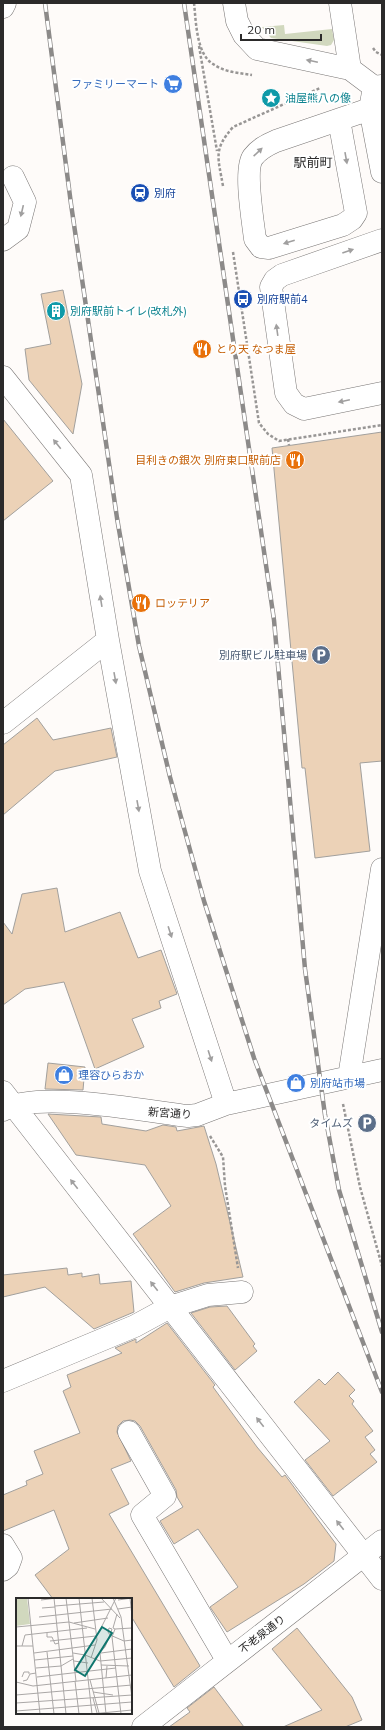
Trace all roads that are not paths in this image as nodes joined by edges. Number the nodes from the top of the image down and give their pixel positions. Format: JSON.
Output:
{"nodes":[{"id":1,"x":5,"y":3,"type":"edge"},
{"id":2,"x":234,"y":3,"type":"edge"},
{"id":3,"x":340,"y":3,"type":"edge"},
{"id":4,"x":3,"y":7,"type":"edge"},
{"id":5,"x":350,"y":69,"type":"junction"},
{"id":6,"x":378,"y":86,"type":"edge"},
{"id":7,"x":370,"y":109,"type":"junction"},
{"id":8,"x":339,"y":120,"type":"junction"},
{"id":9,"x":382,"y":172,"type":"edge"},
{"id":10,"x":14,"y":177,"type":"dead end"},
{"id":11,"x":3,"y":240,"type":"edge"},
{"id":12,"x":382,"y":240,"type":"edge"},
{"id":13,"x":3,"y":377,"type":"edge"},
{"id":14,"x":382,"y":393,"type":"edge"},
{"id":15,"x":108,"y":640,"type":"junction"},
{"id":16,"x":3,"y":723,"type":"edge"},
{"id":17,"x":382,"y":869,"type":"edge"},
{"id":18,"x":382,"y":1070,"type":"edge"},
{"id":19,"x":349,"y":1077,"type":"junction"},
{"id":20,"x":6,"y":1102,"type":"edge"},
{"id":21,"x":226,"y":1104,"type":"junction"},
{"id":22,"x":242,"y":1292,"type":"road end"},
{"id":23,"x":170,"y":1307,"type":"junction"},
{"id":24,"x":3,"y":1381,"type":"edge"},
{"id":25,"x":130,"y":1432,"type":"dead end"},
{"id":26,"x":382,"y":1541,"type":"edge"},
{"id":27,"x":3,"y":1545,"type":"edge"},
{"id":28,"x":364,"y":1555,"type":"junction"},
{"id":29,"x":3,"y":1570,"type":"edge"},
{"id":30,"x":382,"y":1579,"type":"edge"},
{"id":31,"x":227,"y":1660,"type":"junction"},
{"id":32,"x":143,"y":1727,"type":"edge"}],
"edges":[{"from":1,"to":4,"type":"street"},
{"from":5,"to":2,"type":"street","one_way":true},
{"from":3,"to":5,"type":"street"},
{"from":5,"to":6,"type":"street"},
{"from":6,"to":7,"type":"street"},
{"from":7,"to":8,"type":"street"},
{"from":7,"to":9,"type":"street"},
{"from":8,"to":8,"type":"street","one_way":true},
{"from":10,"to":11,"type":"street","one_way":true},
{"from":14,"to":12,"type":"street","one_way":true},
{"from":15,"to":13,"type":"street","one_way":true},
{"from":15,"to":16,"type":"street"},
{"from":15,"to":21,"type":"street","one_way":true},
{"from":17,"to":19,"type":"street"},
{"from":18,"to":19,"type":"street","name":"新宮通り"},
{"from":19,"to":21,"type":"street","name":"新宮通り"},
{"from":20,"to":21,"type":"street","name":"新宮通り"},
{"from":23,"to":20,"type":"street","one_way":true},
{"from":22,"to":23,"type":"street"},
{"from":23,"to":24,"type":"street"},
{"from":28,"to":23,"type":"street","one_way":true},
{"from":25,"to":31,"type":"street"},
{"from":26,"to":28,"type":"street","name":"不老泉通り"},
{"from":27,"to":29,"type":"street"},
{"from":28,"to":30,"type":"street"},
{"from":28,"to":31,"type":"street","name":"不老泉通り"},
{"from":31,"to":32,"type":"street","name":"不老泉通り"}]}
